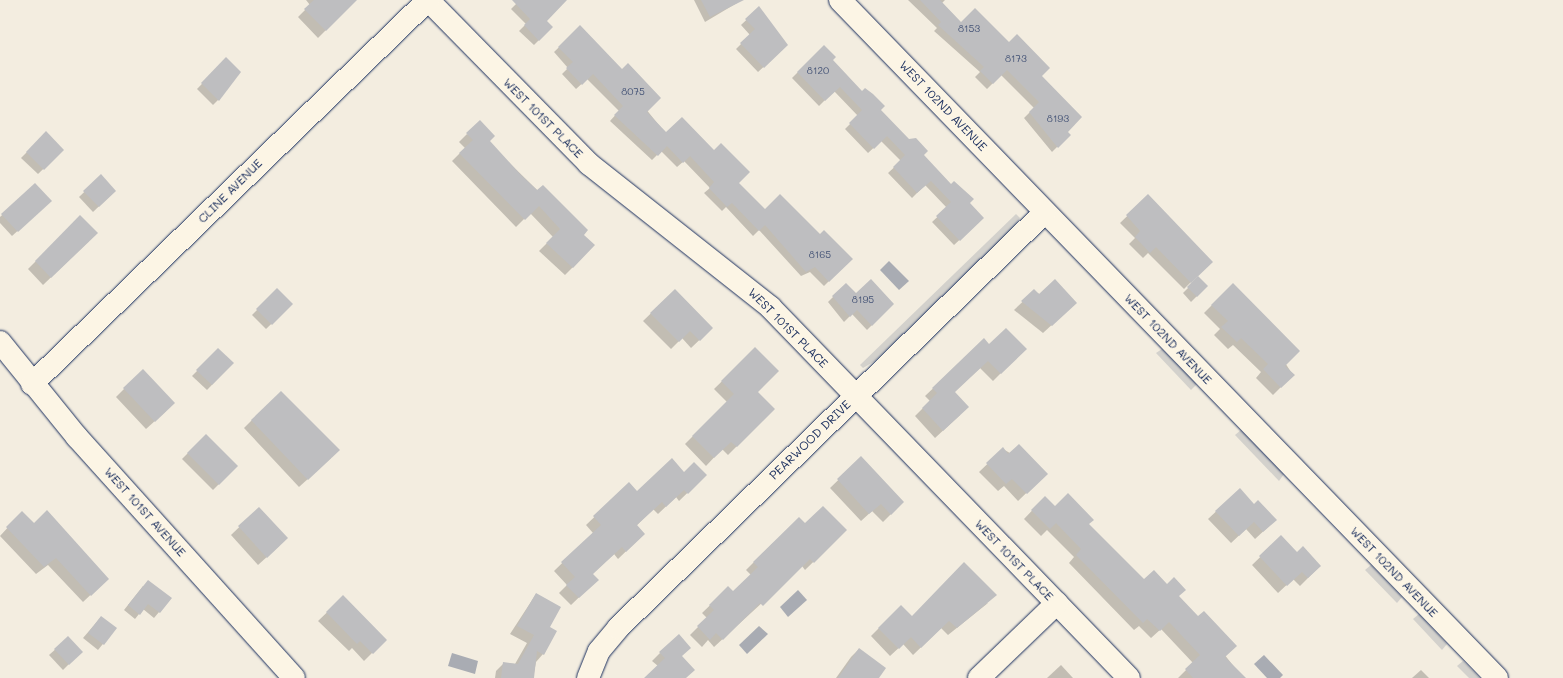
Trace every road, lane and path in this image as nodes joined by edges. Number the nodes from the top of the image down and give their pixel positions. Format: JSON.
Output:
{"nodes":[{"id":1,"x":428,"y":0,"type":"edge"},
{"id":2,"x":840,"y":0,"type":"edge"},
{"id":3,"x":1045,"y":212,"type":"junction"},
{"id":4,"x":0,"y":342,"type":"edge"},
{"id":5,"x":32,"y":384,"type":"junction"},
{"id":6,"x":855,"y":396,"type":"junction"},
{"id":7,"x":1056,"y":603,"type":"junction"},
{"id":8,"x":294,"y":678,"type":"edge"},
{"id":9,"x":588,"y":678,"type":"edge"},
{"id":10,"x":979,"y":678,"type":"edge"},
{"id":11,"x":1129,"y":678,"type":"edge"},
{"id":12,"x":1497,"y":678,"type":"edge"}],
"edges":[{"from":1,"to":5,"type":"street","name":"CLINE AVENUE"},
{"from":1,"to":6,"type":"street","name":"WEST 101ST PLACE"},
{"from":2,"to":3,"type":"street","name":"WEST 102ND AVENUE"},
{"from":3,"to":6,"type":"street","name":"PEARWOOD DRIVE"},
{"from":3,"to":12,"type":"street","name":"WEST 102ND AVENUE"},
{"from":4,"to":5,"type":"street","name":"WEST 101ST AVENUE"},
{"from":5,"to":8,"type":"street","name":"WEST 101ST AVENUE"},
{"from":6,"to":7,"type":"street","name":"WEST 101ST PLACE"},
{"from":6,"to":9,"type":"street","name":"PEARWOOD DRIVE"},
{"from":7,"to":10,"type":"street"},
{"from":7,"to":11,"type":"street","name":"WEST 101ST PLACE"}]}
